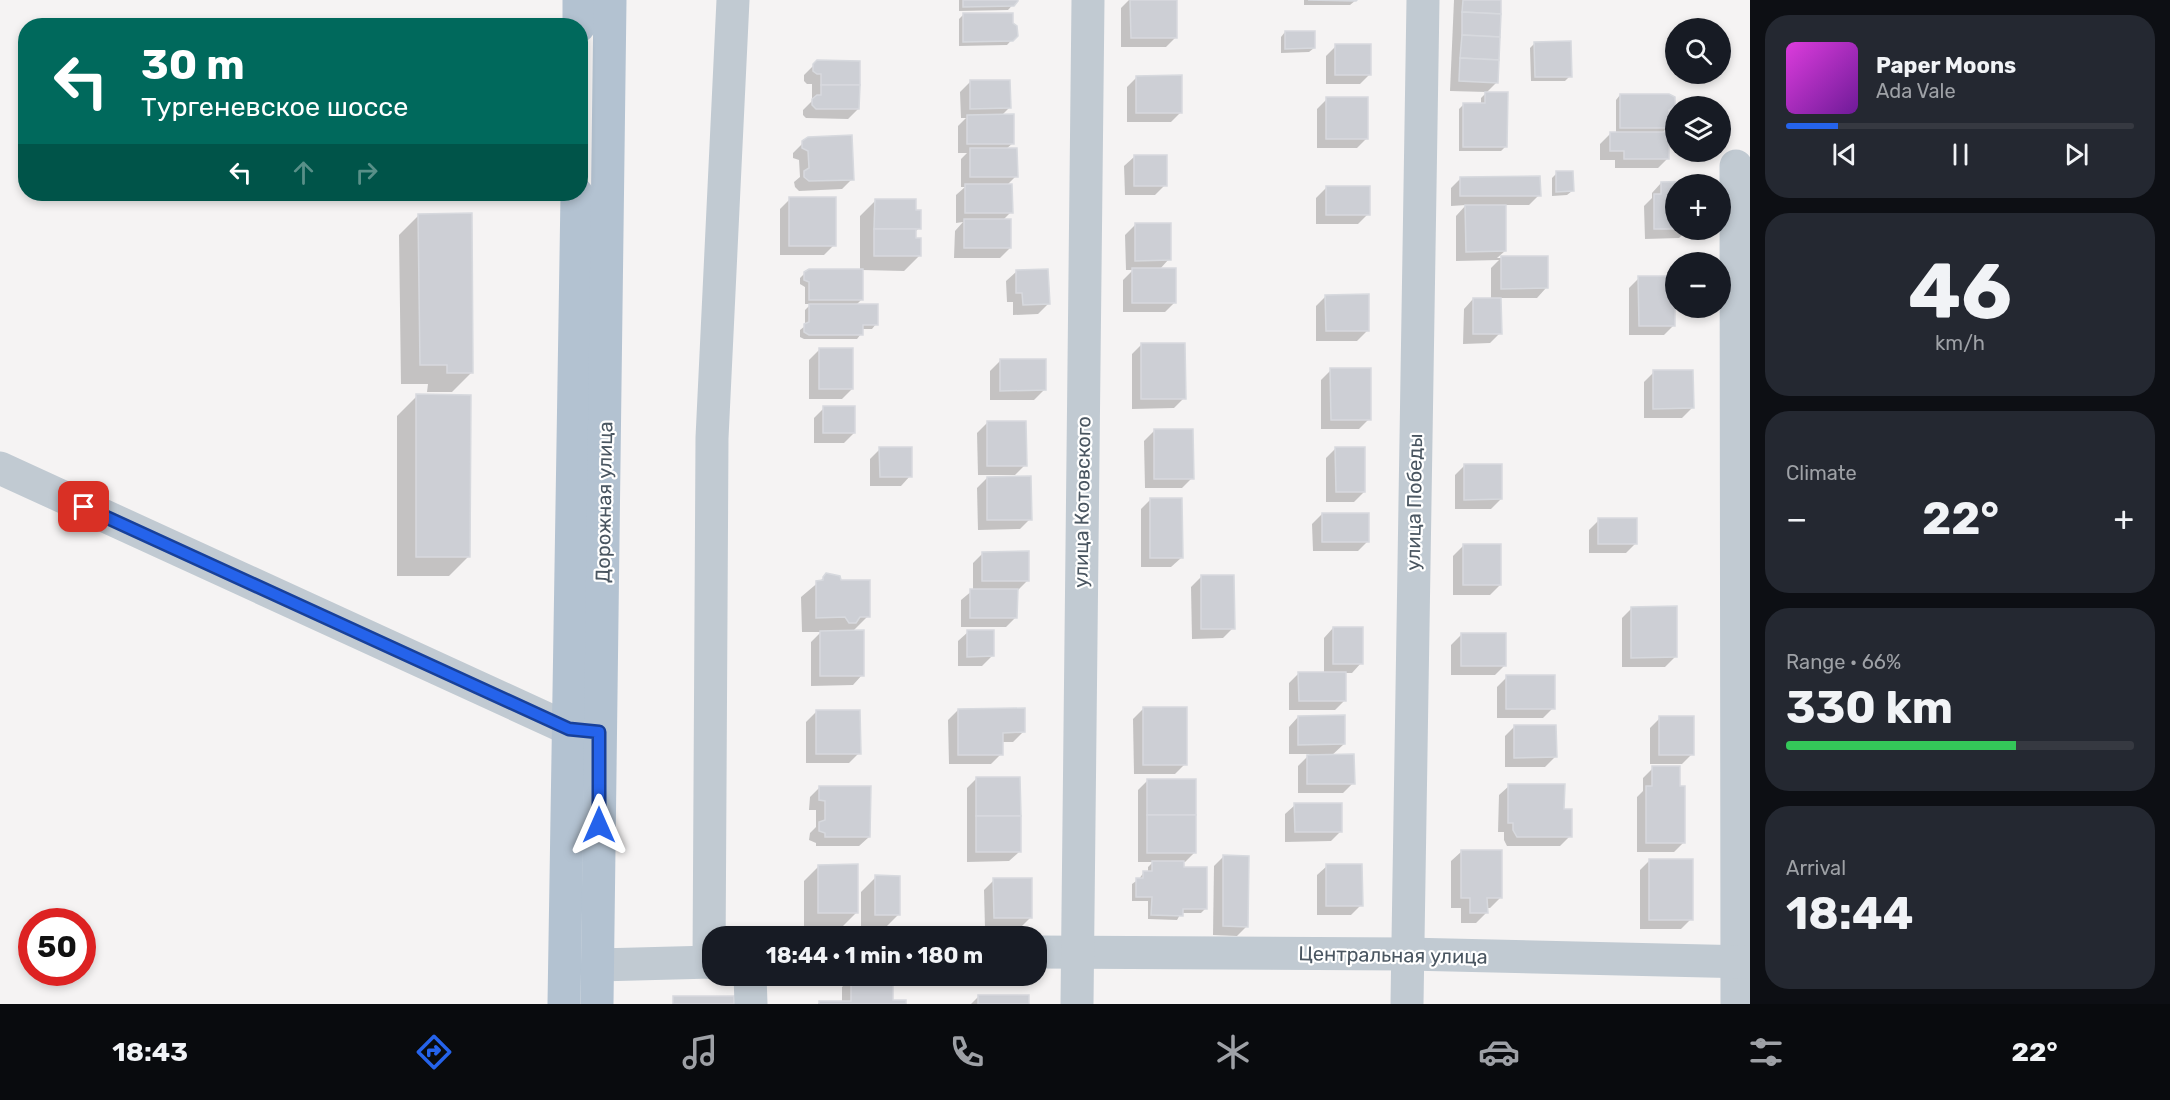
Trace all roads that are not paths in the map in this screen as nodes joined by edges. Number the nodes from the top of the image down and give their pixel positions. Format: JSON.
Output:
{"nodes":[{"id":1,"x":579,"y":0,"type":"edge"},
{"id":2,"x":610,"y":0,"type":"edge"},
{"id":3,"x":733,"y":0,"type":"edge"},
{"id":4,"x":1088,"y":0,"type":"edge"},
{"id":5,"x":1423,"y":0,"type":"edge"},
{"id":6,"x":579,"y":18,"type":"edge"},
{"id":7,"x":1736,"y":166,"type":"dead end"},
{"id":8,"x":578,"y":201,"type":"edge"},
{"id":9,"x":0,"y":468,"type":"edge"},
{"id":10,"x":584,"y":731,"type":"junction"},
{"id":11,"x":711,"y":926,"type":"edge"},
{"id":12,"x":1077,"y":951,"type":"junction"},
{"id":13,"x":1047,"y":952,"type":"edge"},
{"id":14,"x":1407,"y":954,"type":"junction"},
{"id":15,"x":702,"y":962,"type":"edge"},
{"id":16,"x":1743,"y":962,"type":"edge"},
{"id":17,"x":598,"y":965,"type":"junction"},
{"id":18,"x":750,"y":986,"type":"edge"},
{"id":19,"x":564,"y":1004,"type":"edge"},
{"id":20,"x":597,"y":1004,"type":"edge"},
{"id":21,"x":751,"y":1004,"type":"edge"},
{"id":22,"x":1077,"y":1004,"type":"edge"},
{"id":23,"x":1407,"y":1004,"type":"edge"},
{"id":24,"x":1737,"y":1004,"type":"edge"}],
"edges":[{"from":1,"to":6,"type":"main road"},
{"from":2,"to":10,"type":"main road","name":"Дорожная улица"},
{"from":3,"to":11,"type":"street"},
{"from":4,"to":12,"type":"street","name":"улица Котовского"},
{"from":5,"to":14,"type":"street","name":"улица Победы"},
{"from":7,"to":16,"type":"street"},
{"from":8,"to":10,"type":"main road","name":"Дорожная улица"},
{"from":9,"to":10,"type":"street"},
{"from":10,"to":17,"type":"main road","name":"Дорожная улица"},
{"from":10,"to":19,"type":"main road","name":"Дорожная улица"},
{"from":12,"to":13,"type":"street","name":"Центральная улица"},
{"from":12,"to":14,"type":"street","name":"Центральная улица"},
{"from":12,"to":22,"type":"street","name":"улица Котовского"},
{"from":14,"to":16,"type":"street","name":"Центральная улица"},
{"from":14,"to":23,"type":"street","name":"улица Победы"},
{"from":15,"to":17,"type":"street"},
{"from":16,"to":24,"type":"street"},
{"from":17,"to":20,"type":"main road","name":"Дорожная улица"},
{"from":18,"to":21,"type":"street"}]}
